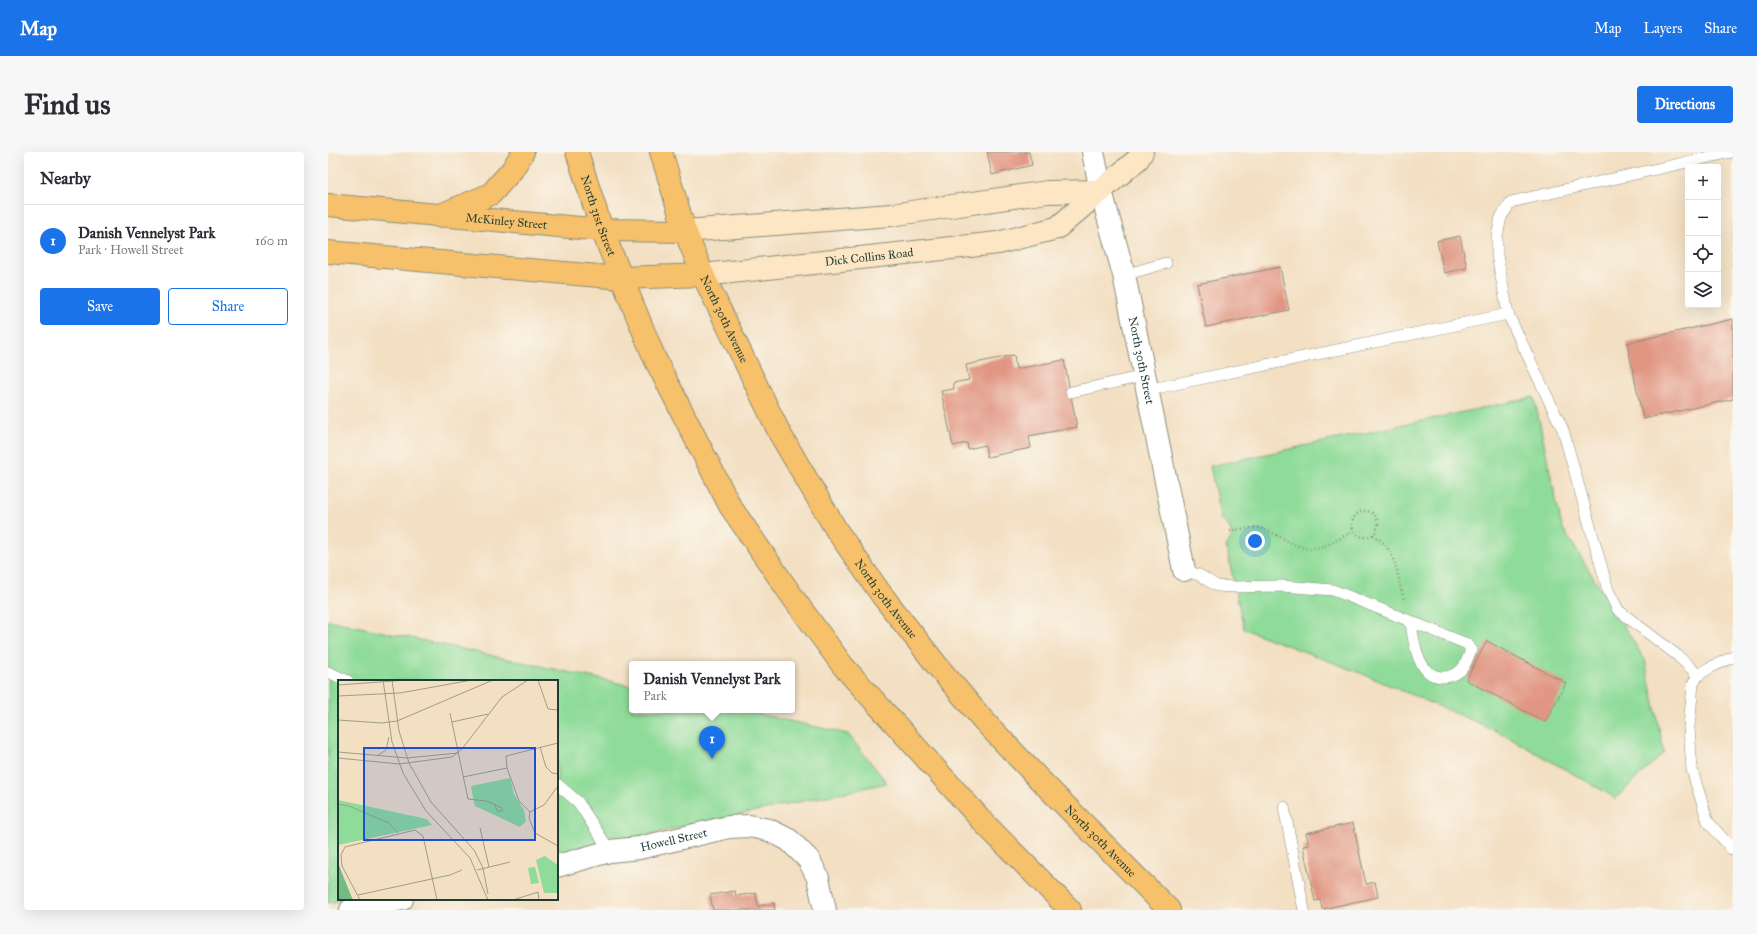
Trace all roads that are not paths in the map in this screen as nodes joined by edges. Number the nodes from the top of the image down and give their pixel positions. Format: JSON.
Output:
{"nodes":[{"id":1,"x":523,"y":152,"type":"edge"},
{"id":2,"x":577,"y":152,"type":"edge"},
{"id":3,"x":661,"y":152,"type":"edge"},
{"id":4,"x":1093,"y":152,"type":"edge"},
{"id":5,"x":1142,"y":152,"type":"edge"},
{"id":6,"x":1732,"y":152,"type":"edge"},
{"id":7,"x":1101,"y":191,"type":"junction"},
{"id":8,"x":328,"y":205,"type":"edge"},
{"id":9,"x":438,"y":216,"type":"junction"},
{"id":10,"x":602,"y":230,"type":"junction"},
{"id":11,"x":685,"y":230,"type":"junction"},
{"id":12,"x":328,"y":252,"type":"edge"},
{"id":13,"x":1166,"y":263,"type":"dead end"},
{"id":14,"x":703,"y":276,"type":"junction"},
{"id":15,"x":1124,"y":276,"type":"junction"},
{"id":16,"x":621,"y":278,"type":"junction"},
{"id":17,"x":1508,"y":314,"type":"junction"},
{"id":18,"x":1146,"y":383,"type":"junction"},
{"id":19,"x":1071,"y":392,"type":"dead end"},
{"id":20,"x":1184,"y":570,"type":"joint"},
{"id":21,"x":1411,"y":621,"type":"junction"},
{"id":22,"x":1733,"y":657,"type":"edge"},
{"id":23,"x":328,"y":672,"type":"edge"},
{"id":24,"x":1698,"y":675,"type":"junction"},
{"id":25,"x":346,"y":680,"type":"edge"},
{"id":26,"x":558,"y":785,"type":"edge"},
{"id":27,"x":1284,"y":807,"type":"dead end"},
{"id":28,"x":1733,"y":850,"type":"edge"},
{"id":29,"x":610,"y":851,"type":"junction"},
{"id":30,"x":558,"y":866,"type":"edge"},
{"id":31,"x":397,"y":900,"type":"edge"},
{"id":32,"x":351,"y":910,"type":"edge"},
{"id":33,"x":825,"y":910,"type":"edge"},
{"id":34,"x":1070,"y":910,"type":"edge"},
{"id":35,"x":1169,"y":910,"type":"edge"},
{"id":36,"x":1304,"y":910,"type":"edge"}],
"edges":[{"from":1,"to":9,"type":"main road"},
{"from":2,"to":10,"type":"main road","name":"North 31st Street"},
{"from":3,"to":11,"type":"main road"},
{"from":4,"to":7,"type":"street","name":"North 30th Street"},
{"from":5,"to":7,"type":"main road","name":"Dick Collins Road"},
{"from":6,"to":17,"type":"lane"},
{"from":7,"to":11,"type":"main road"},
{"from":7,"to":14,"type":"main road","name":"Dick Collins Road"},
{"from":7,"to":15,"type":"street","name":"North 30th Street"},
{"from":8,"to":9,"type":"main road","name":"McKinley Street"},
{"from":9,"to":10,"type":"main road","name":"McKinley Street"},
{"from":10,"to":11,"type":"main road","name":"McKinley Street"},
{"from":10,"to":16,"type":"main road","name":"North 31st Street"},
{"from":11,"to":14,"type":"main road","name":"North 30th Avenue"},
{"from":12,"to":16,"type":"main road"},
{"from":13,"to":15,"type":"lane"},
{"from":14,"to":16,"type":"main road","name":"Dick Collins Road"},
{"from":14,"to":35,"type":"main road","name":"North 30th Avenue"},
{"from":15,"to":18,"type":"street","name":"North 30th Street"},
{"from":16,"to":34,"type":"main road"},
{"from":17,"to":18,"type":"lane"},
{"from":17,"to":24,"type":"lane"},
{"from":18,"to":19,"type":"lane"},
{"from":18,"to":20,"type":"street","name":"North 30th Street"},
{"from":20,"to":21,"type":"lane"},
{"from":21,"to":21,"type":"lane"},
{"from":22,"to":24,"type":"lane"},
{"from":23,"to":25,"type":"lane"},
{"from":24,"to":28,"type":"lane"},
{"from":26,"to":29,"type":"lane"},
{"from":27,"to":36,"type":"lane"},
{"from":29,"to":30,"type":"street","name":"Howell Street"},
{"from":29,"to":33,"type":"street","name":"Howell Street"},
{"from":31,"to":32,"type":"street"}]}
